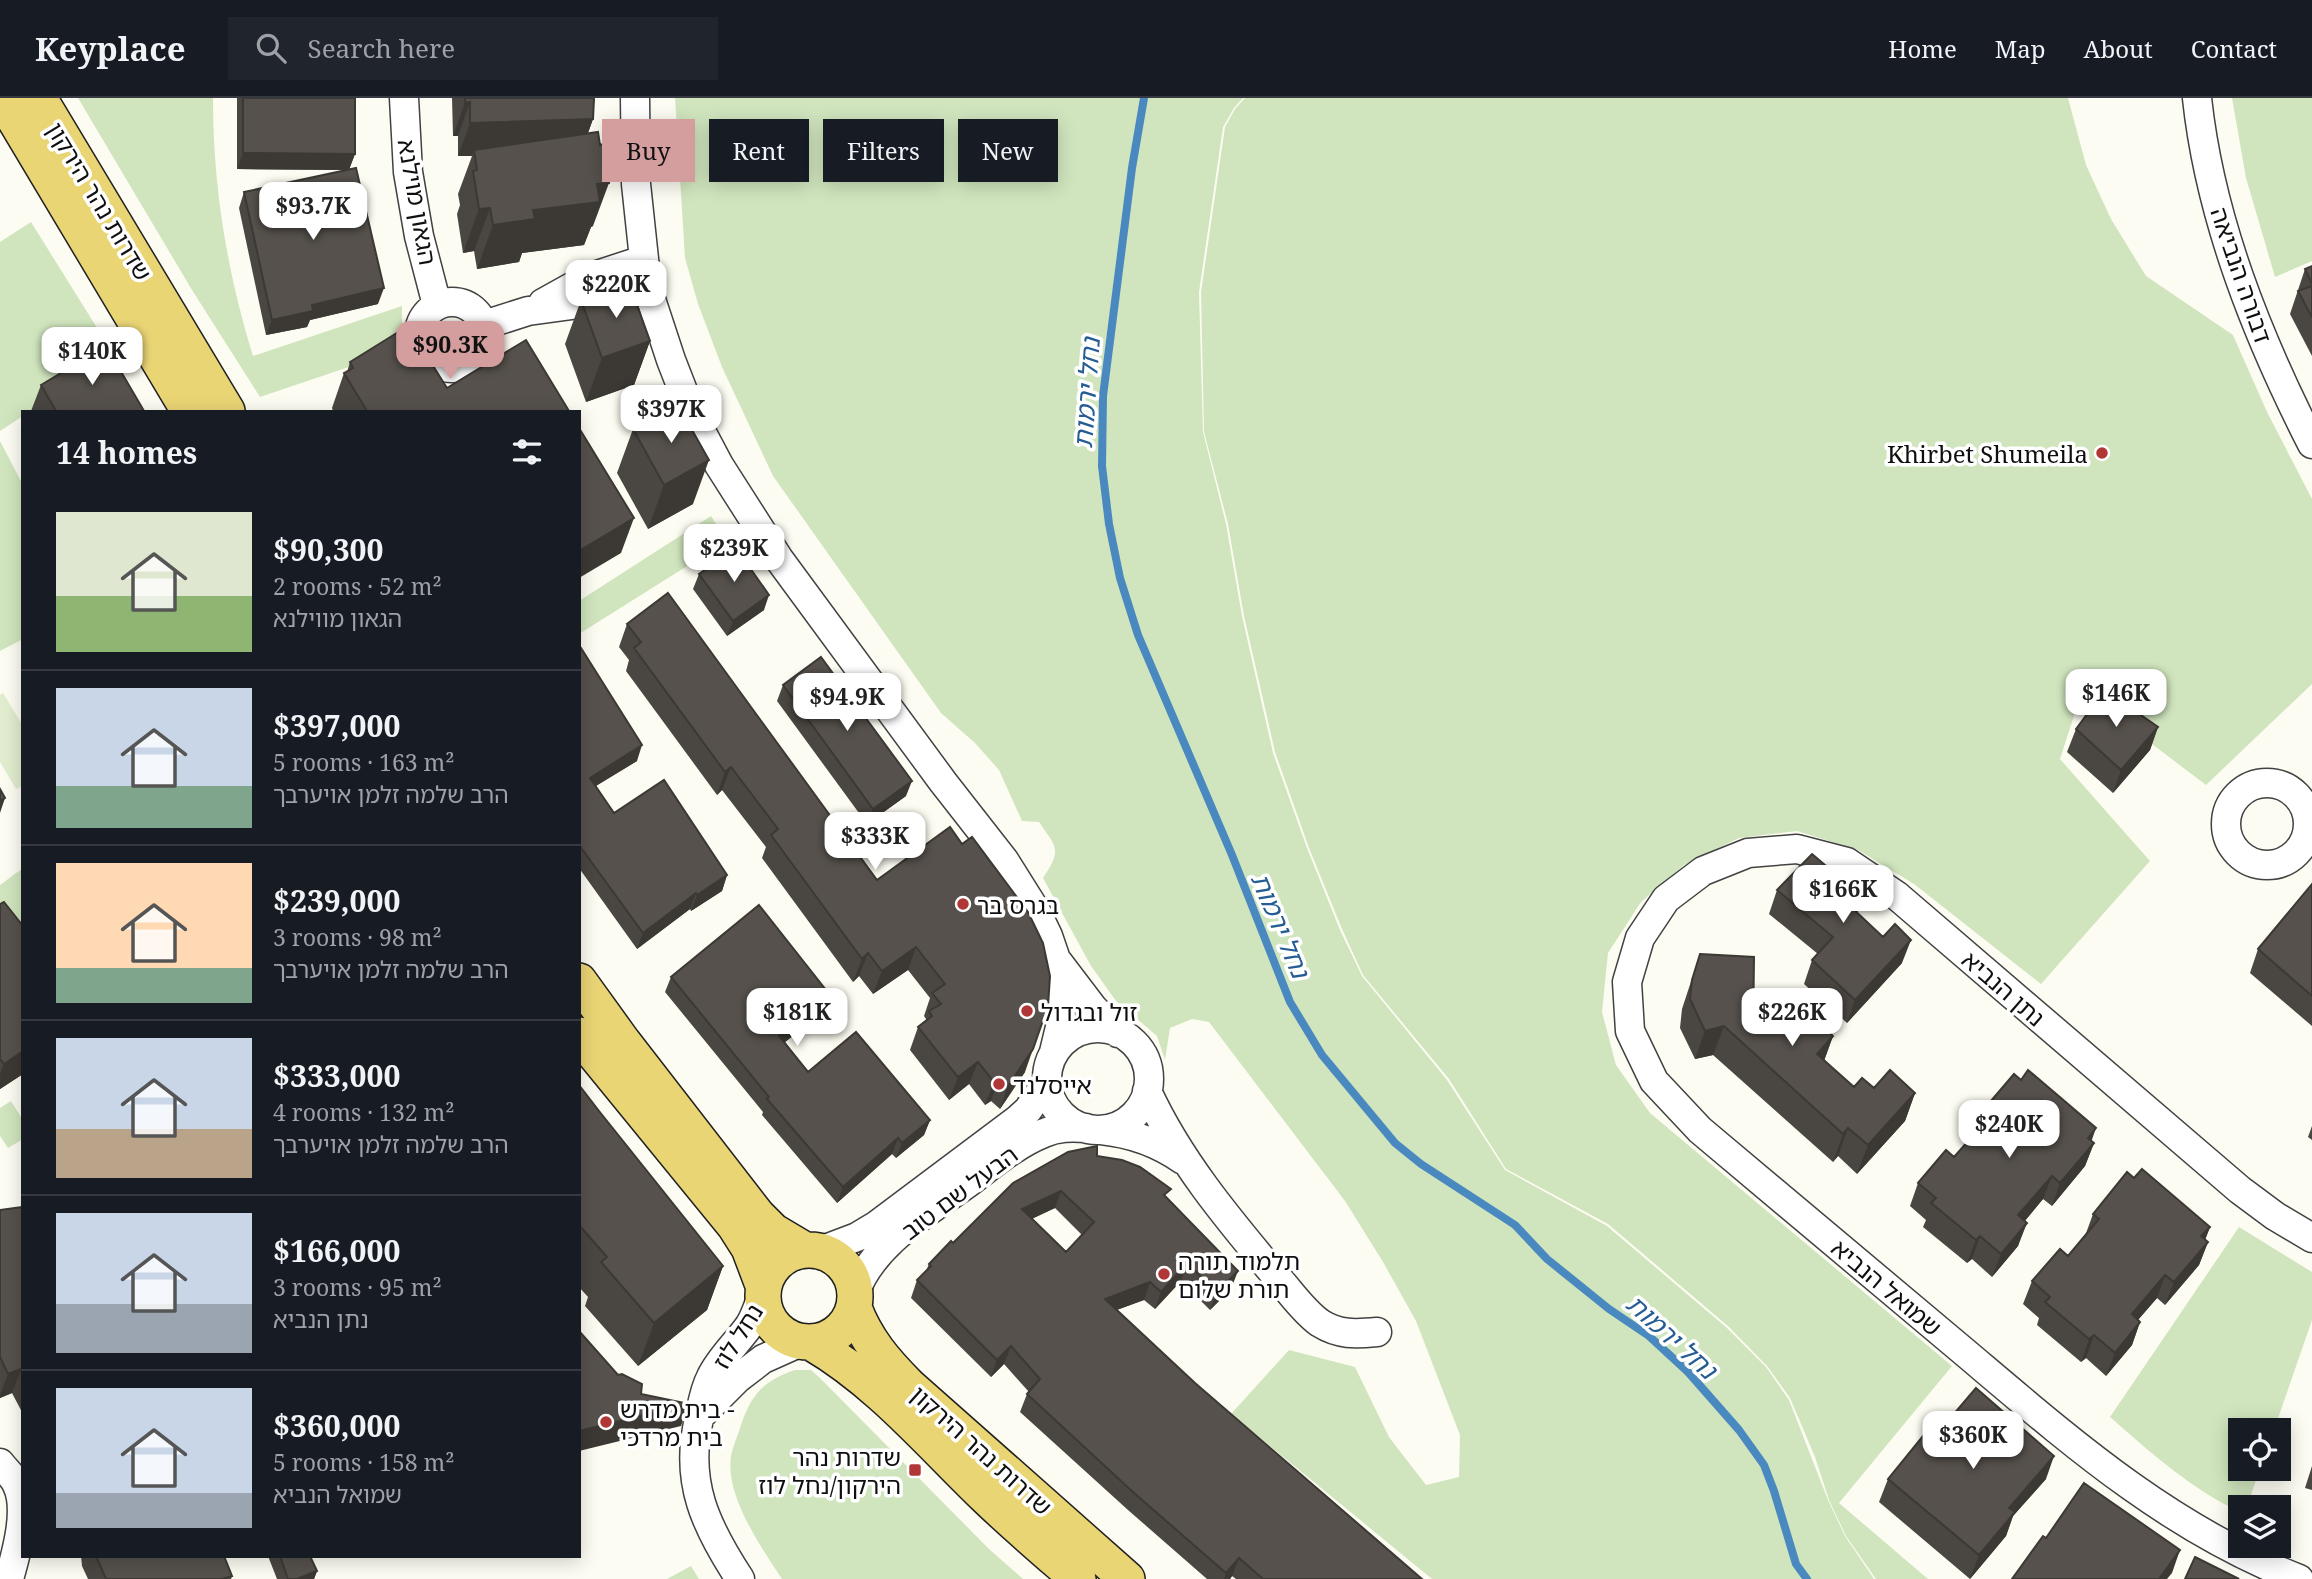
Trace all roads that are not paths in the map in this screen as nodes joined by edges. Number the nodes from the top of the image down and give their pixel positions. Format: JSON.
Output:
{"nodes":[{"id":1,"x":2,"y":98,"type":"edge"},
{"id":2,"x":39,"y":98,"type":"edge"},
{"id":3,"x":404,"y":98,"type":"edge"},
{"id":4,"x":635,"y":98,"type":"edge"},
{"id":5,"x":2197,"y":98,"type":"edge"},
{"id":6,"x":645,"y":273,"type":"junction"},
{"id":7,"x":437,"y":305,"type":"junction"},
{"id":8,"x":484,"y":325,"type":"junction"},
{"id":9,"x":188,"y":410,"type":"edge"},
{"id":10,"x":226,"y":410,"type":"edge"},
{"id":11,"x":2312,"y":444,"type":"edge"},
{"id":12,"x":1666,"y":900,"type":"joint"},
{"id":13,"x":1058,"y":962,"type":"junction"},
{"id":14,"x":581,"y":984,"type":"edge"},
{"id":15,"x":1118,"y":1033,"type":"junction"},
{"id":16,"x":581,"y":1037,"type":"edge"},
{"id":17,"x":1054,"y":1052,"type":"junction"},
{"id":18,"x":1047,"y":1083,"type":"junction"},
{"id":19,"x":1147,"y":1091,"type":"junction"},
{"id":20,"x":1093,"y":1129,"type":"junction"},
{"id":21,"x":1191,"y":1166,"type":"junction"},
{"id":22,"x":2312,"y":1238,"type":"edge"},
{"id":23,"x":812,"y":1250,"type":"junction"},
{"id":24,"x":763,"y":1291,"type":"junction"},
{"id":25,"x":855,"y":1301,"type":"junction"},
{"id":26,"x":1377,"y":1332,"type":"dead end"},
{"id":27,"x":806,"y":1343,"type":"junction"},
{"id":28,"x":700,"y":1416,"type":"junction"},
{"id":29,"x":0,"y":1463,"type":"edge"},
{"id":30,"x":21,"y":1508,"type":"edge"},
{"id":31,"x":21,"y":1524,"type":"edge"},
{"id":32,"x":9,"y":1579,"type":"edge"},
{"id":33,"x":740,"y":1579,"type":"edge"},
{"id":34,"x":1078,"y":1579,"type":"edge"},
{"id":35,"x":1127,"y":1579,"type":"edge"},
{"id":36,"x":2300,"y":1579,"type":"edge"}],
"edges":[{"from":1,"to":9,"type":"main road","name":"שדרות נהר הירקון"},
{"from":2,"to":10,"type":"main road","name":"שדרות נהר הירקון"},
{"from":3,"to":7,"type":"street","name":"הגאון מוילנא"},
{"from":4,"to":6,"type":"street"},
{"from":5,"to":11,"type":"street","name":"דבורה הנביאה"},
{"from":6,"to":8,"type":"street"},
{"from":6,"to":13,"type":"street"},
{"from":7,"to":8,"type":"street"},
{"from":7,"to":8,"type":"street"},
{"from":12,"to":22,"type":"street","name":"נתן הנביא"},
{"from":12,"to":36,"type":"street","name":"שמואל הנביא"},
{"from":13,"to":15,"type":"street"},
{"from":13,"to":17,"type":"street"},
{"from":14,"to":23,"type":"main road"},
{"from":15,"to":17,"type":"street"},
{"from":15,"to":19,"type":"street"},
{"from":16,"to":24,"type":"main road"},
{"from":17,"to":18,"type":"street"},
{"from":18,"to":20,"type":"street"},
{"from":18,"to":23,"type":"street","name":"הבעל שם טוב"},
{"from":19,"to":20,"type":"street"},
{"from":19,"to":21,"type":"street"},
{"from":20,"to":21,"type":"street"},
{"from":20,"to":25,"type":"street","name":"הבעל שם טוב"},
{"from":21,"to":26,"type":"street"},
{"from":23,"to":24,"type":"main road"},
{"from":23,"to":25,"type":"main road"},
{"from":24,"to":27,"type":"main road"},
{"from":24,"to":28,"type":"street","name":"נחל לוז"},
{"from":25,"to":27,"type":"main road"},
{"from":25,"to":35,"type":"main road","name":"שדרות נהר הירקון"},
{"from":27,"to":28,"type":"street","name":"נחל לוז"},
{"from":27,"to":34,"type":"main road","name":"שדרות נהר הירקון"},
{"from":28,"to":33,"type":"street","name":"נחל לוז"},
{"from":29,"to":30,"type":"street"},
{"from":31,"to":32,"type":"street"}]}
